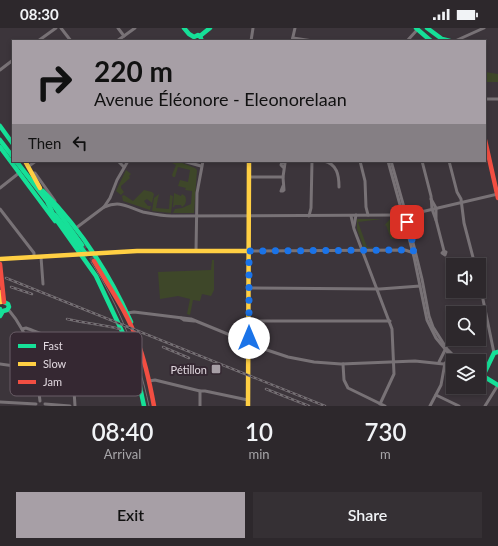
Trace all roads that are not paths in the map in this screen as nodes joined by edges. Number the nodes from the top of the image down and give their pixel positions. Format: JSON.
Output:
{"nodes":[{"id":1,"x":56,"y":28,"type":"edge"},
{"id":2,"x":61,"y":28,"type":"edge"},
{"id":3,"x":118,"y":28,"type":"edge"},
{"id":4,"x":135,"y":28,"type":"edge"},
{"id":5,"x":184,"y":28,"type":"edge"},
{"id":6,"x":210,"y":28,"type":"edge"},
{"id":7,"x":253,"y":28,"type":"edge"},
{"id":8,"x":295,"y":28,"type":"edge"},
{"id":9,"x":427,"y":28,"type":"edge"},
{"id":10,"x":484,"y":28,"type":"edge"},
{"id":11,"x":416,"y":29,"type":"edge"},
{"id":12,"x":124,"y":36,"type":"junction"},
{"id":13,"x":195,"y":39,"type":"edge"},
{"id":14,"x":438,"y":39,"type":"edge"},
{"id":15,"x":39,"y":40,"type":"edge"},
{"id":16,"x":70,"y":40,"type":"edge"},
{"id":17,"x":118,"y":40,"type":"edge"},
{"id":18,"x":201,"y":40,"type":"edge"},
{"id":19,"x":250,"y":40,"type":"edge"},
{"id":20,"x":293,"y":40,"type":"edge"},
{"id":21,"x":301,"y":40,"type":"edge"},
{"id":22,"x":408,"y":40,"type":"edge"},
{"id":23,"x":430,"y":40,"type":"edge"},
{"id":24,"x":457,"y":40,"type":"edge"},
{"id":25,"x":12,"y":61,"type":"edge"},
{"id":26,"x":0,"y":70,"type":"edge"},
{"id":27,"x":486,"y":99,"type":"edge"},
{"id":28,"x":498,"y":99,"type":"edge"},
{"id":29,"x":0,"y":128,"type":"edge"},
{"id":30,"x":0,"y":135,"type":"edge"},
{"id":31,"x":0,"y":140,"type":"edge"},
{"id":32,"x":12,"y":143,"type":"edge"},
{"id":33,"x":486,"y":144,"type":"edge"},
{"id":34,"x":0,"y":147,"type":"edge"},
{"id":35,"x":12,"y":151,"type":"edge"},
{"id":36,"x":12,"y":156,"type":"edge"},
{"id":37,"x":17,"y":162,"type":"edge"},
{"id":38,"x":21,"y":162,"type":"edge"},
{"id":39,"x":26,"y":162,"type":"edge"},
{"id":40,"x":35,"y":162,"type":"edge"},
{"id":41,"x":119,"y":162,"type":"edge"},
{"id":42,"x":127,"y":162,"type":"edge"},
{"id":43,"x":187,"y":162,"type":"edge"},
{"id":44,"x":203,"y":162,"type":"edge"},
{"id":45,"x":249,"y":162,"type":"edge"},
{"id":46,"x":312,"y":162,"type":"edge"},
{"id":47,"x":327,"y":162,"type":"edge"},
{"id":48,"x":360,"y":162,"type":"edge"},
{"id":49,"x":388,"y":162,"type":"edge"},
{"id":50,"x":391,"y":162,"type":"edge"},
{"id":51,"x":422,"y":162,"type":"edge"},
{"id":52,"x":449,"y":162,"type":"edge"},
{"id":53,"x":29,"y":166,"type":"junction"},
{"id":54,"x":201,"y":166,"type":"junction"},
{"id":55,"x":124,"y":167,"type":"junction"},
{"id":56,"x":284,"y":168,"type":"dead end"},
{"id":57,"x":19,"y":173,"type":"junction"},
{"id":58,"x":33,"y":173,"type":"junction"},
{"id":59,"x":249,"y":177,"type":"junction"},
{"id":60,"x":283,"y":177,"type":"junction"},
{"id":61,"x":283,"y":186,"type":"dead end"},
{"id":62,"x":338,"y":187,"type":"dead end"},
{"id":63,"x":0,"y":188,"type":"edge"},
{"id":64,"x":42,"y":190,"type":"junction"},
{"id":65,"x":498,"y":195,"type":"edge"},
{"id":66,"x":432,"y":199,"type":"junction"},
{"id":67,"x":462,"y":202,"type":"junction"},
{"id":68,"x":108,"y":203,"type":"junction"},
{"id":69,"x":457,"y":203,"type":"junction"},
{"id":70,"x":366,"y":207,"type":"junction"},
{"id":71,"x":0,"y":208,"type":"edge"},
{"id":72,"x":436,"y":208,"type":"junction"},
{"id":73,"x":61,"y":209,"type":"junction"},
{"id":74,"x":432,"y":209,"type":"junction"},
{"id":75,"x":52,"y":211,"type":"junction"},
{"id":76,"x":462,"y":212,"type":"junction"},
{"id":77,"x":402,"y":213,"type":"junction"},
{"id":78,"x":364,"y":215,"type":"junction"},
{"id":79,"x":368,"y":215,"type":"junction"},
{"id":80,"x":196,"y":216,"type":"junction"},
{"id":81,"x":249,"y":216,"type":"junction"},
{"id":82,"x":311,"y":216,"type":"junction"},
{"id":83,"x":354,"y":216,"type":"junction"},
{"id":84,"x":406,"y":217,"type":"junction"},
{"id":85,"x":436,"y":220,"type":"junction"},
{"id":86,"x":61,"y":228,"type":"junction"},
{"id":87,"x":76,"y":228,"type":"junction"},
{"id":88,"x":82,"y":245,"type":"tunnel mouth"},
{"id":89,"x":362,"y":250,"type":"junction"},
{"id":90,"x":413,"y":250,"type":"junction"},
{"id":91,"x":196,"y":251,"type":"junction"},
{"id":92,"x":249,"y":251,"type":"junction"},
{"id":93,"x":444,"y":251,"type":"dead end"},
{"id":94,"x":83,"y":254,"type":"junction"},
{"id":95,"x":94,"y":254,"type":"junction"},
{"id":96,"x":40,"y":257,"type":"junction"},
{"id":97,"x":34,"y":258,"type":"junction"},
{"id":98,"x":473,"y":258,"type":"edge"},
{"id":99,"x":94,"y":261,"type":"tunnel mouth"},
{"id":100,"x":0,"y":262,"type":"edge"},
{"id":101,"x":43,"y":284,"type":"dead end"},
{"id":102,"x":421,"y":284,"type":"junction"},
{"id":103,"x":249,"y":288,"type":"junction"},
{"id":104,"x":377,"y":289,"type":"junction"},
{"id":105,"x":1,"y":291,"type":"edge"},
{"id":106,"x":483,"y":298,"type":"edge"},
{"id":107,"x":2,"y":303,"type":"edge"},
{"id":108,"x":2,"y":309,"type":"edge"},
{"id":109,"x":127,"y":313,"type":"junction"},
{"id":110,"x":0,"y":316,"type":"edge"},
{"id":111,"x":249,"y":321,"type":"junction"},
{"id":112,"x":390,"y":321,"type":"junction"},
{"id":113,"x":130,"y":323,"type":"junction"},
{"id":114,"x":22,"y":329,"type":"junction"},
{"id":115,"x":23,"y":332,"type":"edge"},
{"id":116,"x":37,"y":332,"type":"edge"},
{"id":117,"x":122,"y":332,"type":"edge"},
{"id":118,"x":134,"y":332,"type":"edge"},
{"id":119,"x":248,"y":343,"type":"junction"},
{"id":120,"x":446,"y":350,"type":"junction"},
{"id":121,"x":496,"y":352,"type":"edge"},
{"id":122,"x":449,"y":354,"type":"edge"},
{"id":123,"x":451,"y":354,"type":"edge"},
{"id":124,"x":142,"y":358,"type":"edge"},
{"id":125,"x":394,"y":361,"type":"junction"},
{"id":126,"x":439,"y":362,"type":"junction"},
{"id":127,"x":445,"y":363,"type":"joint"},
{"id":128,"x":0,"y":364,"type":"edge"},
{"id":129,"x":343,"y":364,"type":"junction"},
{"id":130,"x":10,"y":366,"type":"edge"},
{"id":131,"x":486,"y":367,"type":"edge"},
{"id":132,"x":486,"y":378,"type":"edge"},
{"id":133,"x":149,"y":381,"type":"junction"},
{"id":134,"x":498,"y":385,"type":"edge"},
{"id":135,"x":200,"y":392,"type":"junction"},
{"id":136,"x":142,"y":394,"type":"edge"},
{"id":137,"x":436,"y":395,"type":"junction"},
{"id":138,"x":40,"y":396,"type":"edge"},
{"id":139,"x":74,"y":396,"type":"edge"},
{"id":140,"x":248,"y":400,"type":"junction"},
{"id":141,"x":40,"y":401,"type":"junction"},
{"id":142,"x":0,"y":402,"type":"edge"},
{"id":143,"x":8,"y":404,"type":"edge"},
{"id":144,"x":380,"y":404,"type":"junction"},
{"id":145,"x":36,"y":405,"type":"edge"},
{"id":146,"x":45,"y":405,"type":"edge"},
{"id":147,"x":70,"y":406,"type":"edge"},
{"id":148,"x":75,"y":406,"type":"edge"},
{"id":149,"x":144,"y":406,"type":"edge"},
{"id":150,"x":154,"y":406,"type":"edge"},
{"id":151,"x":200,"y":406,"type":"edge"},
{"id":152,"x":248,"y":406,"type":"edge"},
{"id":153,"x":385,"y":406,"type":"edge"},
{"id":154,"x":430,"y":406,"type":"edge"},
{"id":155,"x":459,"y":406,"type":"edge"},
{"id":156,"x":485,"y":406,"type":"edge"}],
"edges":[{"from":1,"to":15,"type":"street"},
{"from":2,"to":16,"type":"street"},
{"from":3,"to":12,"type":"street"},
{"from":4,"to":12,"type":"street"},
{"from":5,"to":13,"type":"main road"},
{"from":6,"to":18,"type":"main road"},
{"from":7,"to":19,"type":"street"},
{"from":8,"to":20,"type":"street"},
{"from":9,"to":14,"type":"main road"},
{"from":10,"to":24,"type":"street"},
{"from":11,"to":22,"type":"street"},
{"from":11,"to":23,"type":"main road"},
{"from":12,"to":17,"type":"street"},
{"from":13,"to":18,"type":"main road"},
{"from":20,"to":21,"type":"street"},
{"from":25,"to":26,"type":"street"},
{"from":27,"to":28,"type":"street"},
{"from":29,"to":32,"type":"main road"},
{"from":30,"to":35,"type":"main road"},
{"from":31,"to":36,"type":"main road"},
{"from":33,"to":65,"type":"main road"},
{"from":34,"to":57,"type":"main road"},
{"from":37,"to":75,"type":"main road"},
{"from":38,"to":64,"type":"main road"},
{"from":39,"to":53,"type":"main road"},
{"from":40,"to":53,"type":"street"},
{"from":41,"to":55,"type":"street"},
{"from":42,"to":55,"type":"street"},
{"from":43,"to":54,"type":"street"},
{"from":44,"to":54,"type":"street"},
{"from":45,"to":59,"type":"main road"},
{"from":46,"to":82,"type":"street"},
{"from":47,"to":62,"type":"street"},
{"from":48,"to":70,"type":"street"},
{"from":49,"to":77,"type":"street"},
{"from":50,"to":77,"type":"street"},
{"from":51,"to":66,"type":"street"},
{"from":52,"to":67,"type":"street"},
{"from":53,"to":58,"type":"main road"},
{"from":54,"to":80,"type":"street"},
{"from":55,"to":68,"type":"street"},
{"from":56,"to":60,"type":"street"},
{"from":57,"to":63,"type":"street"},
{"from":57,"to":86,"type":"main road"},
{"from":58,"to":64,"type":"main road"},
{"from":58,"to":73,"type":"street"},
{"from":59,"to":60,"type":"street"},
{"from":59,"to":81,"type":"main road"},
{"from":60,"to":61,"type":"street"},
{"from":64,"to":73,"type":"main road"},
{"from":64,"to":88,"type":"main road"},
{"from":65,"to":67,"type":"street"},
{"from":66,"to":72,"type":"street"},
{"from":66,"to":74,"type":"street"},
{"from":67,"to":69,"type":"street"},
{"from":67,"to":76,"type":"street"},
{"from":68,"to":80,"type":"street"},
{"from":68,"to":87,"type":"street"},
{"from":69,"to":72,"type":"street"},
{"from":69,"to":76,"type":"street"},
{"from":70,"to":78,"type":"street"},
{"from":70,"to":79,"type":"street"},
{"from":71,"to":97,"type":"street"},
{"from":72,"to":74,"type":"street"},
{"from":72,"to":85,"type":"street"},
{"from":73,"to":87,"type":"main road"},
{"from":74,"to":84,"type":"street"},
{"from":74,"to":85,"type":"street"},
{"from":75,"to":86,"type":"main road"},
{"from":75,"to":94,"type":"main road"},
{"from":76,"to":98,"type":"street"},
{"from":77,"to":79,"type":"street"},
{"from":77,"to":84,"type":"street"},
{"from":77,"to":84,"type":"street"},
{"from":78,"to":79,"type":"street"},
{"from":78,"to":83,"type":"street"},
{"from":80,"to":81,"type":"street"},
{"from":80,"to":91,"type":"street"},
{"from":81,"to":82,"type":"street"},
{"from":81,"to":92,"type":"main road"},
{"from":82,"to":83,"type":"street"},
{"from":83,"to":89,"type":"street"},
{"from":84,"to":90,"type":"street"},
{"from":85,"to":93,"type":"street"},
{"from":86,"to":94,"type":"main road"},
{"from":87,"to":95,"type":"main road"},
{"from":89,"to":90,"type":"street"},
{"from":89,"to":92,"type":"street"},
{"from":89,"to":104,"type":"street"},
{"from":90,"to":102,"type":"street"},
{"from":91,"to":92,"type":"main road"},
{"from":91,"to":95,"type":"main road"},
{"from":92,"to":103,"type":"main road"},
{"from":94,"to":95,"type":"main road"},
{"from":94,"to":96,"type":"main road"},
{"from":94,"to":117,"type":"main road"},
{"from":95,"to":109,"type":"main road"},
{"from":96,"to":97,"type":"main road"},
{"from":96,"to":101,"type":"street"},
{"from":97,"to":100,"type":"main road"},
{"from":99,"to":113,"type":"main road"},
{"from":100,"to":105,"type":"main road"},
{"from":102,"to":104,"type":"street"},
{"from":102,"to":120,"type":"street"},
{"from":103,"to":104,"type":"street"},
{"from":103,"to":111,"type":"main road"},
{"from":104,"to":112,"type":"street"},
{"from":105,"to":107,"type":"main road"},
{"from":106,"to":121,"type":"street"},
{"from":107,"to":108,"type":"main road"},
{"from":108,"to":110,"type":"main road"},
{"from":108,"to":114,"type":"street"},
{"from":109,"to":113,"type":"main road"},
{"from":109,"to":119,"type":"street"},
{"from":111,"to":112,"type":"street"},
{"from":111,"to":119,"type":"main road"},
{"from":112,"to":125,"type":"street"},
{"from":113,"to":118,"type":"main road"},
{"from":114,"to":115,"type":"street"},
{"from":114,"to":116,"type":"street"},
{"from":119,"to":129,"type":"street"},
{"from":119,"to":140,"type":"main road"},
{"from":120,"to":122,"type":"street"},
{"from":120,"to":123,"type":"street"},
{"from":120,"to":126,"type":"street"},
{"from":121,"to":131,"type":"main road"},
{"from":124,"to":133,"type":"main road"},
{"from":125,"to":126,"type":"street"},
{"from":125,"to":129,"type":"street"},
{"from":125,"to":144,"type":"street"},
{"from":126,"to":127,"type":"street"},
{"from":127,"to":137,"type":"street"},
{"from":128,"to":130,"type":"street"},
{"from":129,"to":144,"type":"street"},
{"from":132,"to":134,"type":"main road"},
{"from":133,"to":135,"type":"street"},
{"from":133,"to":150,"type":"main road"},
{"from":134,"to":156,"type":"street"},
{"from":135,"to":140,"type":"street"},
{"from":135,"to":151,"type":"street"},
{"from":136,"to":149,"type":"main road"},
{"from":137,"to":154,"type":"street"},
{"from":137,"to":155,"type":"street"},
{"from":138,"to":141,"type":"street"},
{"from":139,"to":148,"type":"street"},
{"from":140,"to":152,"type":"main road"},
{"from":141,"to":145,"type":"street"},
{"from":141,"to":146,"type":"street"},
{"from":142,"to":143,"type":"street"},
{"from":143,"to":145,"type":"street"},
{"from":144,"to":153,"type":"street"},
{"from":146,"to":147,"type":"street"}]}
